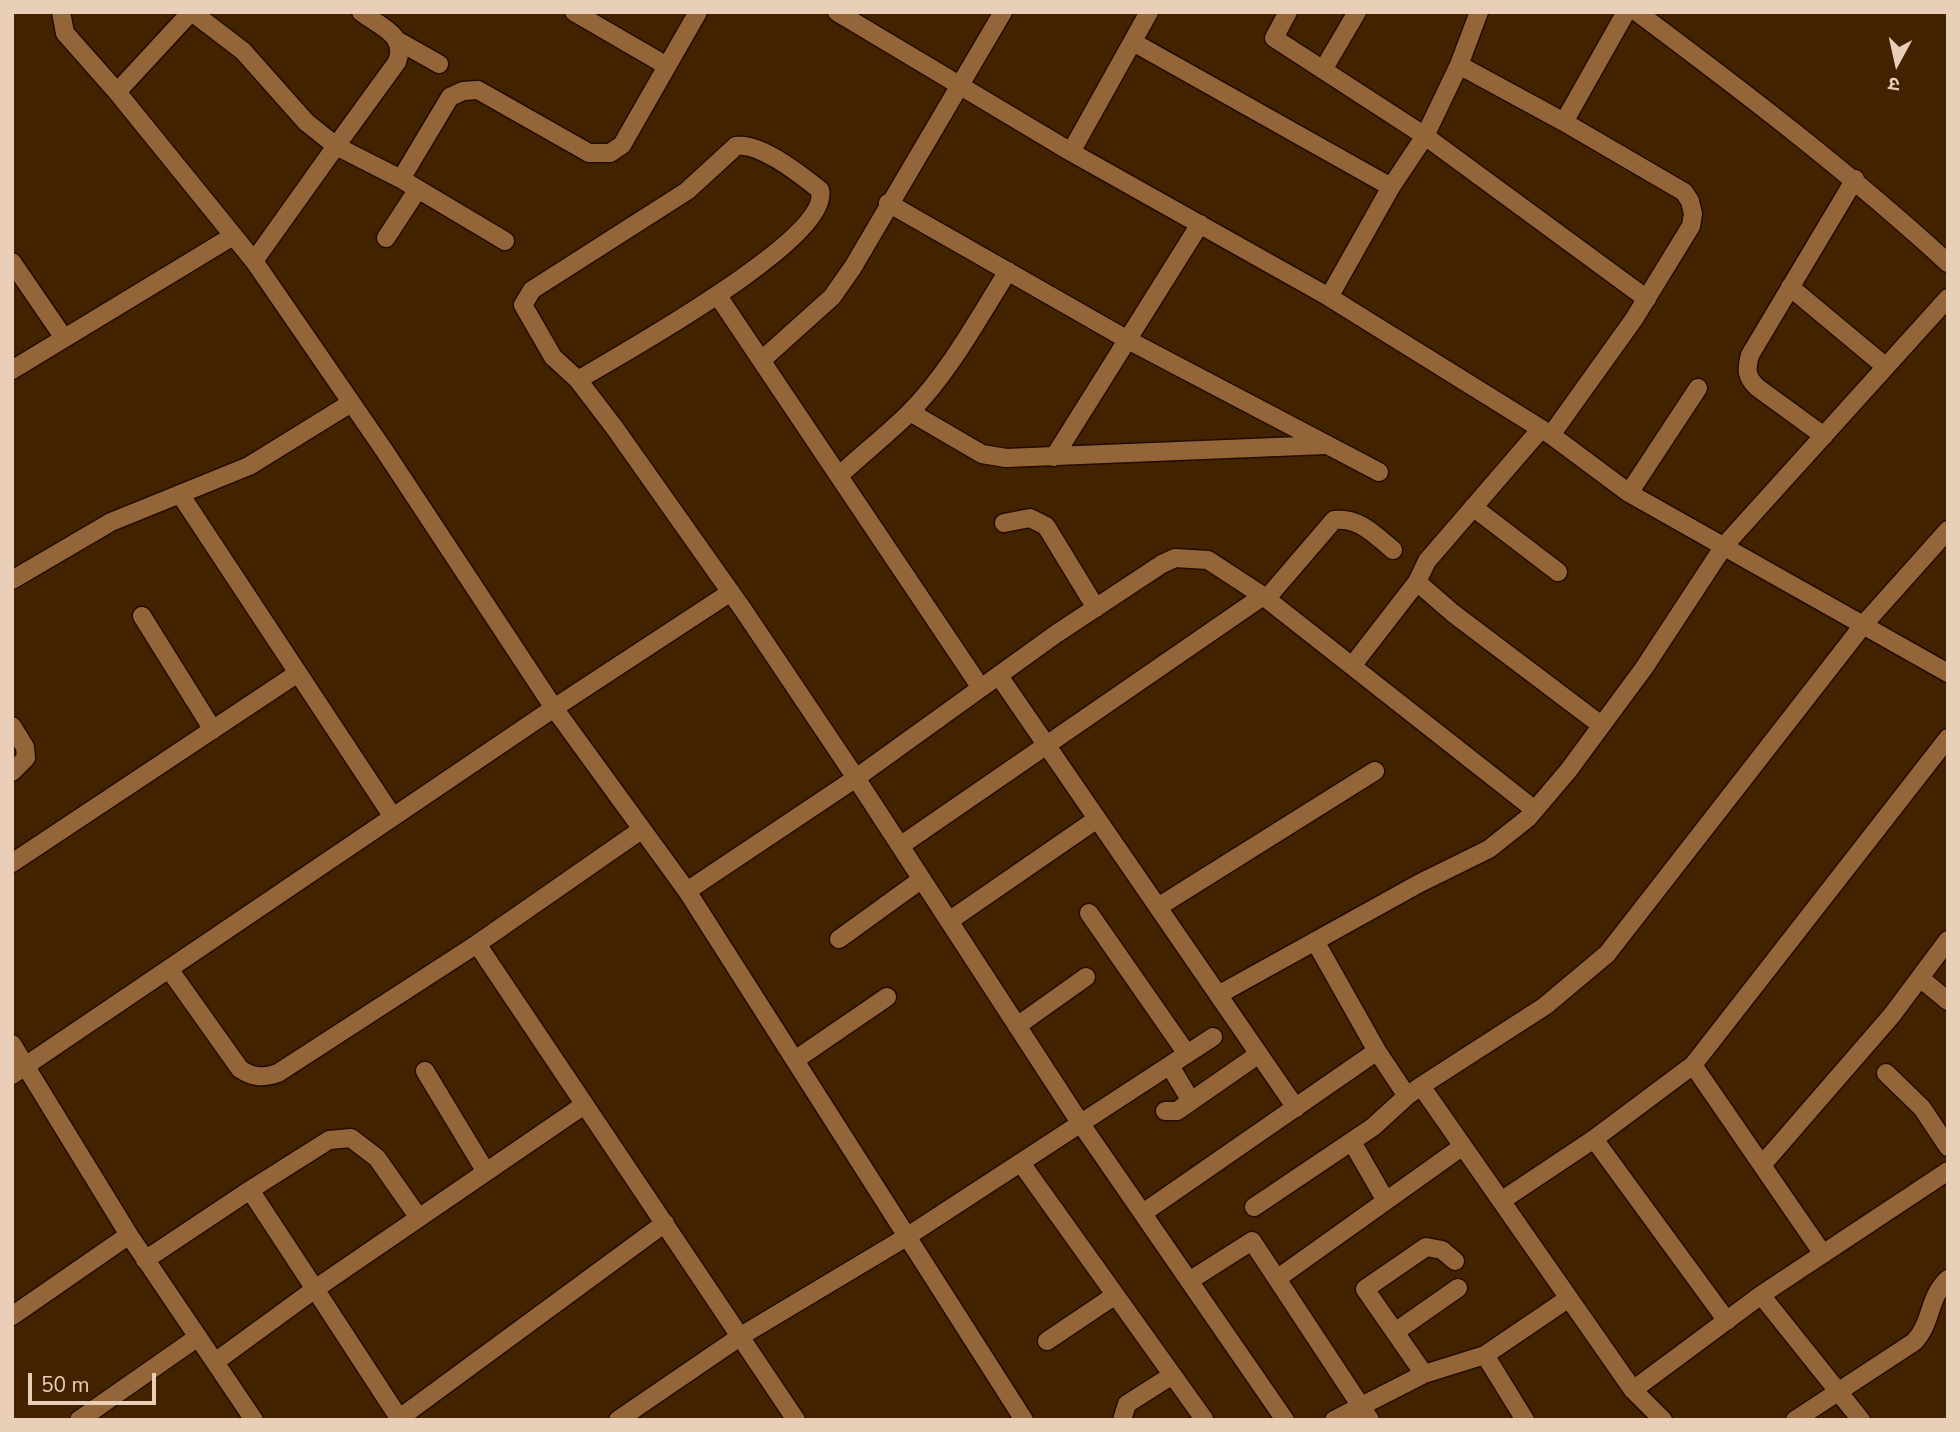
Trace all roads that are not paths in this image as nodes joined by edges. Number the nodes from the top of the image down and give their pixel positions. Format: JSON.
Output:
{"nodes":[{"id":1,"x":61,"y":12,"type":"edge"},
{"id":2,"x":192,"y":12,"type":"edge"},
{"id":3,"x":361,"y":12,"type":"edge"},
{"id":4,"x":574,"y":12,"type":"edge"},
{"id":5,"x":698,"y":12,"type":"edge"},
{"id":6,"x":1003,"y":12,"type":"edge"},
{"id":7,"x":1149,"y":12,"type":"edge"},
{"id":8,"x":1288,"y":12,"type":"edge"},
{"id":9,"x":1357,"y":12,"type":"edge"},
{"id":10,"x":1479,"y":12,"type":"edge"},
{"id":11,"x":1626,"y":12,"type":"edge"},
{"id":12,"x":1637,"y":12,"type":"edge"},
{"id":13,"x":849,"y":15,"type":"edge"},
{"id":14,"x":1133,"y":42,"type":"junction"},
{"id":15,"x":400,"y":43,"type":"junction"},
{"id":16,"x":439,"y":64,"type":"dead end"},
{"id":17,"x":1459,"y":65,"type":"junction"},
{"id":18,"x":667,"y":66,"type":"junction"},
{"id":19,"x":1323,"y":70,"type":"junction"},
{"id":20,"x":960,"y":86,"type":"junction"},
{"id":21,"x":117,"y":92,"type":"junction"},
{"id":22,"x":1564,"y":122,"type":"junction"},
{"id":23,"x":1425,"y":136,"type":"junction"},
{"id":24,"x":336,"y":146,"type":"junction"},
{"id":25,"x":1071,"y":152,"type":"junction"},
{"id":26,"x":401,"y":178,"type":"junction"},
{"id":27,"x":1855,"y":179,"type":"junction"},
{"id":28,"x":1391,"y":187,"type":"junction"},
{"id":29,"x":418,"y":189,"type":"junction"},
{"id":30,"x":888,"y":202,"type":"junction"},
{"id":31,"x":1200,"y":224,"type":"junction"},
{"id":32,"x":233,"y":236,"type":"junction"},
{"id":33,"x":386,"y":238,"type":"dead end"},
{"id":34,"x":505,"y":240,"type":"dead end"},
{"id":35,"x":254,"y":261,"type":"junction"},
{"id":36,"x":12,"y":262,"type":"edge"},
{"id":37,"x":1948,"y":262,"type":"edge"},
{"id":38,"x":1008,"y":271,"type":"junction"},
{"id":39,"x":1790,"y":287,"type":"junction"},
{"id":40,"x":718,"y":296,"type":"junction"},
{"id":41,"x":1329,"y":296,"type":"junction"},
{"id":42,"x":1948,"y":298,"type":"edge"},
{"id":43,"x":1647,"y":299,"type":"junction"},
{"id":44,"x":64,"y":338,"type":"junction"},
{"id":45,"x":1128,"y":340,"type":"junction"},
{"id":46,"x":763,"y":359,"type":"junction"},
{"id":47,"x":1886,"y":367,"type":"junction"},
{"id":48,"x":12,"y":370,"type":"edge"},
{"id":49,"x":578,"y":380,"type":"junction"},
{"id":50,"x":1698,"y":388,"type":"dead end"},
{"id":51,"x":351,"y":403,"type":"junction"},
{"id":52,"x":909,"y":412,"type":"junction"},
{"id":53,"x":1546,"y":433,"type":"junction"},
{"id":54,"x":1824,"y":436,"type":"junction"},
{"id":55,"x":1328,"y":445,"type":"junction"},
{"id":56,"x":1054,"y":457,"type":"junction"},
{"id":57,"x":1379,"y":472,"type":"dead end"},
{"id":58,"x":840,"y":475,"type":"junction"},
{"id":59,"x":1629,"y":493,"type":"junction"},
{"id":60,"x":180,"y":494,"type":"junction"},
{"id":61,"x":1473,"y":507,"type":"junction"},
{"id":62,"x":1004,"y":523,"type":"dead end"},
{"id":63,"x":1948,"y":530,"type":"edge"},
{"id":64,"x":1724,"y":546,"type":"junction"},
{"id":65,"x":1393,"y":550,"type":"dead end"},
{"id":66,"x":1558,"y":572,"type":"dead end"},
{"id":67,"x":12,"y":580,"type":"edge"},
{"id":68,"x":1417,"y":582,"type":"junction"},
{"id":69,"x":731,"y":592,"type":"junction"},
{"id":70,"x":1265,"y":597,"type":"junction"},
{"id":71,"x":1096,"y":608,"type":"junction"},
{"id":72,"x":142,"y":616,"type":"dead end"},
{"id":73,"x":1864,"y":624,"type":"junction"},
{"id":74,"x":1352,"y":666,"type":"junction"},
{"id":75,"x":1948,"y":673,"type":"edge"},
{"id":76,"x":298,"y":674,"type":"junction"},
{"id":77,"x":999,"y":676,"type":"junction"},
{"id":78,"x":981,"y":688,"type":"junction"},
{"id":79,"x":554,"y":708,"type":"junction"},
{"id":80,"x":1601,"y":725,"type":"junction"},
{"id":81,"x":12,"y":726,"type":"edge"},
{"id":82,"x":213,"y":730,"type":"junction"},
{"id":83,"x":1948,"y":738,"type":"edge"},
{"id":84,"x":1048,"y":745,"type":"junction"},
{"id":85,"x":1375,"y":771,"type":"dead end"},
{"id":86,"x":12,"y":772,"type":"edge"},
{"id":87,"x":856,"y":778,"type":"junction"},
{"id":88,"x":1535,"y":810,"type":"junction"},
{"id":89,"x":393,"y":817,"type":"junction"},
{"id":90,"x":1097,"y":819,"type":"junction"},
{"id":91,"x":641,"y":830,"type":"junction"},
{"id":92,"x":900,"y":846,"type":"junction"},
{"id":93,"x":12,"y":863,"type":"edge"},
{"id":94,"x":922,"y":879,"type":"junction"},
{"id":95,"x":687,"y":891,"type":"junction"},
{"id":96,"x":1158,"y":907,"type":"junction"},
{"id":97,"x":1089,"y":913,"type":"dead end"},
{"id":98,"x":949,"y":921,"type":"junction"},
{"id":99,"x":839,"y":939,"type":"dead end"},
{"id":100,"x":1948,"y":940,"type":"edge"},
{"id":101,"x":1315,"y":941,"type":"junction"},
{"id":102,"x":477,"y":944,"type":"junction"},
{"id":103,"x":169,"y":969,"type":"junction"},
{"id":104,"x":1086,"y":977,"type":"dead end"},
{"id":105,"x":1920,"y":978,"type":"junction"},
{"id":106,"x":1219,"y":995,"type":"junction"},
{"id":107,"x":887,"y":997,"type":"dead end"},
{"id":108,"x":1948,"y":1001,"type":"edge"},
{"id":109,"x":1017,"y":1026,"type":"junction"},
{"id":110,"x":1213,"y":1037,"type":"dead end"},
{"id":111,"x":12,"y":1044,"type":"edge"},
{"id":112,"x":1377,"y":1051,"type":"junction"},
{"id":113,"x":1187,"y":1054,"type":"junction"},
{"id":114,"x":1259,"y":1054,"type":"junction"},
{"id":115,"x":795,"y":1060,"type":"junction"},
{"id":116,"x":1692,"y":1065,"type":"junction"},
{"id":117,"x":1170,"y":1066,"type":"junction"},
{"id":118,"x":19,"y":1070,"type":"edge"},
{"id":119,"x":425,"y":1070,"type":"dead end"},
{"id":120,"x":1886,"y":1073,"type":"dead end"},
{"id":121,"x":1414,"y":1091,"type":"junction"},
{"id":122,"x":1191,"y":1101,"type":"junction"},
{"id":123,"x":584,"y":1105,"type":"junction"},
{"id":124,"x":1296,"y":1108,"type":"junction"},
{"id":125,"x":1165,"y":1111,"type":"dead end"},
{"id":126,"x":1081,"y":1124,"type":"junction"},
{"id":127,"x":1594,"y":1139,"type":"junction"},
{"id":128,"x":1352,"y":1142,"type":"junction"},
{"id":129,"x":1463,"y":1146,"type":"junction"},
{"id":130,"x":1948,"y":1147,"type":"edge"},
{"id":131,"x":1021,"y":1163,"type":"junction"},
{"id":132,"x":1762,"y":1165,"type":"junction"},
{"id":133,"x":1948,"y":1171,"type":"edge"},
{"id":134,"x":486,"y":1172,"type":"junction"},
{"id":135,"x":250,"y":1190,"type":"junction"},
{"id":136,"x":1386,"y":1201,"type":"junction"},
{"id":137,"x":1501,"y":1201,"type":"junction"},
{"id":138,"x":1254,"y":1207,"type":"dead end"},
{"id":139,"x":1143,"y":1213,"type":"junction"},
{"id":140,"x":419,"y":1218,"type":"junction"},
{"id":141,"x":665,"y":1223,"type":"junction"},
{"id":142,"x":129,"y":1235,"type":"junction"},
{"id":143,"x":908,"y":1237,"type":"junction"},
{"id":144,"x":1824,"y":1254,"type":"junction"},
{"id":145,"x":145,"y":1259,"type":"junction"},
{"id":146,"x":1455,"y":1261,"type":"dead end"},
{"id":147,"x":1278,"y":1278,"type":"junction"},
{"id":148,"x":1948,"y":1279,"type":"edge"},
{"id":149,"x":1189,"y":1281,"type":"junction"},
{"id":150,"x":1458,"y":1288,"type":"dead end"},
{"id":151,"x":315,"y":1289,"type":"junction"},
{"id":152,"x":1761,"y":1295,"type":"junction"},
{"id":153,"x":1114,"y":1296,"type":"junction"},
{"id":154,"x":1569,"y":1298,"type":"junction"},
{"id":155,"x":12,"y":1316,"type":"edge"},
{"id":156,"x":1727,"y":1321,"type":"junction"},
{"id":157,"x":1395,"y":1332,"type":"junction"},
{"id":158,"x":741,"y":1336,"type":"junction"},
{"id":159,"x":198,"y":1337,"type":"junction"},
{"id":160,"x":1047,"y":1341,"type":"dead end"},
{"id":161,"x":1485,"y":1355,"type":"junction"},
{"id":162,"x":215,"y":1362,"type":"junction"},
{"id":163,"x":1424,"y":1374,"type":"junction"},
{"id":164,"x":1171,"y":1377,"type":"junction"},
{"id":165,"x":1633,"y":1390,"type":"junction"},
{"id":166,"x":1838,"y":1391,"type":"junction"},
{"id":167,"x":1365,"y":1413,"type":"edge"},
{"id":168,"x":398,"y":1419,"type":"edge"},
{"id":169,"x":1204,"y":1419,"type":"edge"},
{"id":170,"x":79,"y":1420,"type":"edge"},
{"id":171,"x":254,"y":1420,"type":"edge"},
{"id":172,"x":618,"y":1420,"type":"edge"},
{"id":173,"x":796,"y":1420,"type":"edge"},
{"id":174,"x":1024,"y":1420,"type":"edge"},
{"id":175,"x":1122,"y":1420,"type":"edge"},
{"id":176,"x":1285,"y":1420,"type":"edge"},
{"id":177,"x":1334,"y":1420,"type":"edge"},
{"id":178,"x":1525,"y":1420,"type":"edge"},
{"id":179,"x":1663,"y":1420,"type":"edge"},
{"id":180,"x":1795,"y":1420,"type":"edge"},
{"id":181,"x":1861,"y":1420,"type":"edge"}],
"edges":[{"from":1,"to":21,"type":"street"},
{"from":2,"to":21,"type":"street"},
{"from":2,"to":24,"type":"street"},
{"from":3,"to":15,"type":"street"},
{"from":4,"to":18,"type":"street"},
{"from":5,"to":18,"type":"street"},
{"from":6,"to":20,"type":"street"},
{"from":7,"to":14,"type":"street"},
{"from":8,"to":19,"type":"street"},
{"from":9,"to":19,"type":"street"},
{"from":10,"to":17,"type":"street"},
{"from":11,"to":22,"type":"street"},
{"from":12,"to":27,"type":"street"},
{"from":13,"to":20,"type":"street"},
{"from":14,"to":25,"type":"street"},
{"from":14,"to":28,"type":"street"},
{"from":15,"to":16,"type":"street"},
{"from":15,"to":24,"type":"street"},
{"from":17,"to":22,"type":"street"},
{"from":17,"to":23,"type":"street"},
{"from":18,"to":26,"type":"street"},
{"from":19,"to":23,"type":"street"},
{"from":20,"to":25,"type":"street"},
{"from":20,"to":30,"type":"street"},
{"from":21,"to":32,"type":"street"},
{"from":22,"to":43,"type":"street"},
{"from":23,"to":28,"type":"street"},
{"from":23,"to":43,"type":"street"},
{"from":24,"to":26,"type":"street"},
{"from":24,"to":35,"type":"street"},
{"from":25,"to":31,"type":"street"},
{"from":26,"to":29,"type":"street"},
{"from":27,"to":37,"type":"street"},
{"from":27,"to":39,"type":"street"},
{"from":28,"to":41,"type":"street"},
{"from":29,"to":33,"type":"street"},
{"from":29,"to":34,"type":"street"},
{"from":30,"to":38,"type":"street"},
{"from":30,"to":46,"type":"street"},
{"from":31,"to":41,"type":"street"},
{"from":31,"to":45,"type":"street"},
{"from":32,"to":35,"type":"street"},
{"from":32,"to":44,"type":"street"},
{"from":35,"to":51,"type":"street"},
{"from":36,"to":44,"type":"street"},
{"from":38,"to":45,"type":"street"},
{"from":38,"to":52,"type":"street"},
{"from":39,"to":47,"type":"street"},
{"from":39,"to":54,"type":"street"},
{"from":40,"to":46,"type":"street"},
{"from":40,"to":49,"type":"street"},
{"from":40,"to":49,"type":"street"},
{"from":41,"to":53,"type":"street"},
{"from":42,"to":47,"type":"street"},
{"from":43,"to":53,"type":"street"},
{"from":44,"to":48,"type":"street"},
{"from":45,"to":55,"type":"street"},
{"from":45,"to":56,"type":"street"},
{"from":46,"to":58,"type":"street"},
{"from":47,"to":54,"type":"street"},
{"from":49,"to":69,"type":"street"},
{"from":50,"to":59,"type":"street"},
{"from":51,"to":60,"type":"street"},
{"from":51,"to":79,"type":"street"},
{"from":52,"to":56,"type":"street"},
{"from":52,"to":58,"type":"street"},
{"from":53,"to":59,"type":"street"},
{"from":53,"to":61,"type":"street"},
{"from":54,"to":64,"type":"street"},
{"from":55,"to":56,"type":"street"},
{"from":55,"to":57,"type":"street"},
{"from":58,"to":78,"type":"street"},
{"from":59,"to":64,"type":"street"},
{"from":60,"to":67,"type":"street"},
{"from":60,"to":76,"type":"street"},
{"from":61,"to":66,"type":"street"},
{"from":61,"to":68,"type":"street"},
{"from":62,"to":71,"type":"street"},
{"from":63,"to":73,"type":"street"},
{"from":64,"to":73,"type":"street"},
{"from":64,"to":80,"type":"street"},
{"from":65,"to":70,"type":"street"},
{"from":68,"to":74,"type":"street"},
{"from":68,"to":80,"type":"street"},
{"from":69,"to":79,"type":"street"},
{"from":69,"to":87,"type":"street"},
{"from":70,"to":71,"type":"street"},
{"from":70,"to":74,"type":"street"},
{"from":70,"to":84,"type":"street"},
{"from":71,"to":77,"type":"street"},
{"from":72,"to":82,"type":"street"},
{"from":73,"to":75,"type":"street"},
{"from":73,"to":121,"type":"street"},
{"from":74,"to":88,"type":"street"},
{"from":76,"to":82,"type":"street"},
{"from":76,"to":89,"type":"street"},
{"from":77,"to":78,"type":"street"},
{"from":77,"to":84,"type":"street"},
{"from":78,"to":87,"type":"street"},
{"from":79,"to":89,"type":"street"},
{"from":79,"to":91,"type":"street"},
{"from":80,"to":88,"type":"street"},
{"from":81,"to":86,"type":"street"},
{"from":82,"to":93,"type":"street"},
{"from":83,"to":116,"type":"street"},
{"from":84,"to":90,"type":"street"},
{"from":84,"to":92,"type":"street"},
{"from":85,"to":96,"type":"street"},
{"from":87,"to":92,"type":"street"},
{"from":87,"to":95,"type":"street"},
{"from":88,"to":101,"type":"street"},
{"from":89,"to":103,"type":"street"},
{"from":90,"to":96,"type":"street"},
{"from":90,"to":98,"type":"street"},
{"from":91,"to":95,"type":"street"},
{"from":91,"to":102,"type":"street"},
{"from":92,"to":94,"type":"street"},
{"from":94,"to":98,"type":"street"},
{"from":94,"to":99,"type":"street"},
{"from":95,"to":115,"type":"street"},
{"from":96,"to":106,"type":"street"},
{"from":97,"to":113,"type":"street"},
{"from":98,"to":109,"type":"street"},
{"from":100,"to":105,"type":"street"},
{"from":101,"to":106,"type":"street"},
{"from":101,"to":112,"type":"street"},
{"from":102,"to":103,"type":"street"},
{"from":102,"to":123,"type":"street"},
{"from":103,"to":118,"type":"street"},
{"from":104,"to":109,"type":"street"},
{"from":105,"to":108,"type":"street"},
{"from":105,"to":132,"type":"street"},
{"from":106,"to":114,"type":"street"},
{"from":107,"to":115,"type":"street"},
{"from":109,"to":126,"type":"street"},
{"from":110,"to":113,"type":"street"},
{"from":111,"to":118,"type":"street"},
{"from":112,"to":121,"type":"street"},
{"from":112,"to":124,"type":"street"},
{"from":113,"to":117,"type":"street"},
{"from":114,"to":122,"type":"street"},
{"from":114,"to":124,"type":"street"},
{"from":115,"to":143,"type":"street"},
{"from":116,"to":127,"type":"street"},
{"from":116,"to":132,"type":"street"},
{"from":117,"to":122,"type":"street"},
{"from":117,"to":126,"type":"street"},
{"from":118,"to":142,"type":"street"},
{"from":119,"to":134,"type":"street"},
{"from":120,"to":130,"type":"street"},
{"from":121,"to":128,"type":"street"},
{"from":121,"to":129,"type":"street"},
{"from":122,"to":125,"type":"street"},
{"from":123,"to":134,"type":"street"},
{"from":123,"to":141,"type":"street"},
{"from":124,"to":139,"type":"street"},
{"from":126,"to":131,"type":"street"},
{"from":126,"to":139,"type":"street"},
{"from":127,"to":137,"type":"street"},
{"from":127,"to":156,"type":"street"},
{"from":128,"to":136,"type":"street"},
{"from":128,"to":138,"type":"street"},
{"from":129,"to":136,"type":"street"},
{"from":129,"to":137,"type":"street"},
{"from":131,"to":143,"type":"street"},
{"from":131,"to":153,"type":"street"},
{"from":132,"to":144,"type":"street"},
{"from":133,"to":144,"type":"street"},
{"from":134,"to":140,"type":"street"},
{"from":135,"to":140,"type":"street"},
{"from":135,"to":145,"type":"street"},
{"from":135,"to":151,"type":"street"},
{"from":136,"to":147,"type":"street"},
{"from":137,"to":154,"type":"street"},
{"from":139,"to":149,"type":"street"},
{"from":140,"to":151,"type":"street"},
{"from":141,"to":158,"type":"street"},
{"from":141,"to":168,"type":"street"},
{"from":142,"to":145,"type":"street"},
{"from":142,"to":155,"type":"street"},
{"from":143,"to":158,"type":"street"},
{"from":143,"to":174,"type":"street"},
{"from":144,"to":152,"type":"street"},
{"from":145,"to":159,"type":"street"},
{"from":146,"to":157,"type":"street"},
{"from":147,"to":149,"type":"street"},
{"from":147,"to":167,"type":"street"},
{"from":148,"to":166,"type":"street"},
{"from":149,"to":176,"type":"street"},
{"from":150,"to":157,"type":"street"},
{"from":151,"to":162,"type":"street"},
{"from":151,"to":168,"type":"street"},
{"from":152,"to":156,"type":"street"},
{"from":152,"to":166,"type":"street"},
{"from":153,"to":160,"type":"street"},
{"from":153,"to":164,"type":"street"},
{"from":154,"to":161,"type":"street"},
{"from":154,"to":165,"type":"street"},
{"from":156,"to":165,"type":"street"},
{"from":157,"to":163,"type":"street"},
{"from":158,"to":172,"type":"street"},
{"from":158,"to":173,"type":"street"},
{"from":159,"to":162,"type":"street"},
{"from":159,"to":170,"type":"street"},
{"from":161,"to":163,"type":"street"},
{"from":161,"to":178,"type":"street"},
{"from":162,"to":171,"type":"street"},
{"from":163,"to":167,"type":"street"},
{"from":164,"to":169,"type":"street"},
{"from":164,"to":175,"type":"street"},
{"from":165,"to":179,"type":"street"},
{"from":166,"to":180,"type":"street"},
{"from":166,"to":181,"type":"street"},
{"from":167,"to":177,"type":"street"}]}
